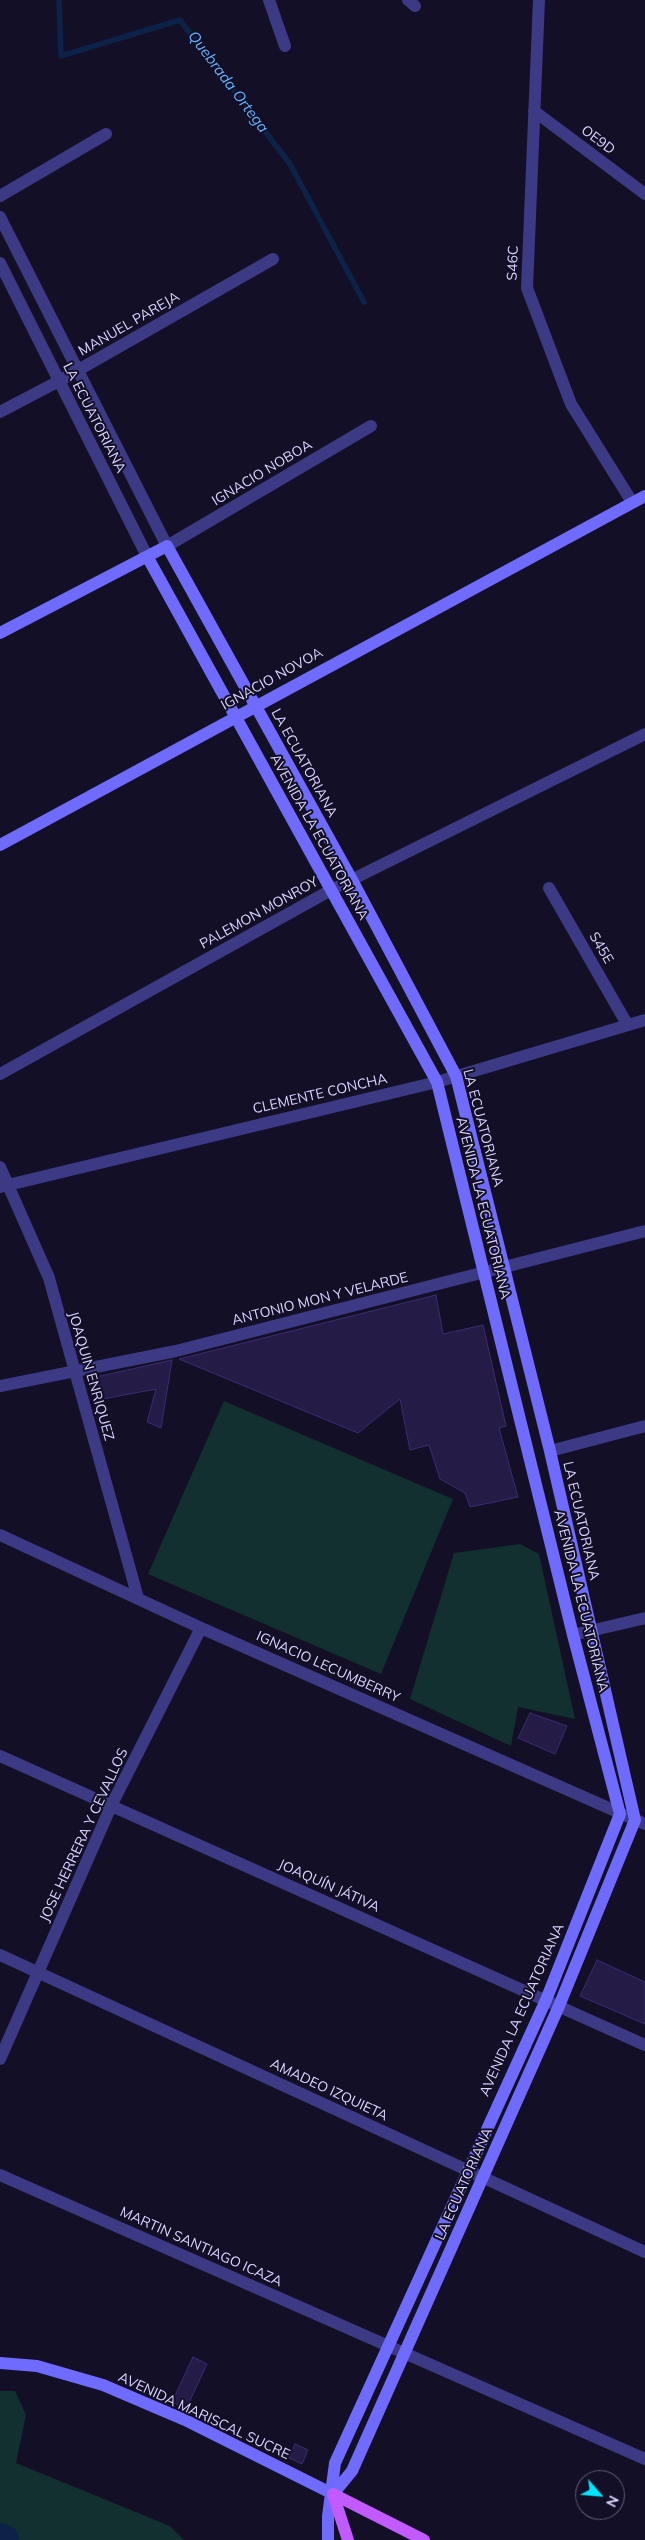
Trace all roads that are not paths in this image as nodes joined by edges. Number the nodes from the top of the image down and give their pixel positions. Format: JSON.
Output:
{"nodes":[{"id":1,"x":269,"y":0,"type":"edge"},
{"id":2,"x":539,"y":0,"type":"edge"},
{"id":3,"x":285,"y":46,"type":"dead end"},
{"id":4,"x":534,"y":111,"type":"junction"},
{"id":5,"x":106,"y":134,"type":"dead end"},
{"id":6,"x":645,"y":194,"type":"edge"},
{"id":7,"x":0,"y":196,"type":"edge"},
{"id":8,"x":0,"y":217,"type":"edge"},
{"id":9,"x":273,"y":259,"type":"dead end"},
{"id":10,"x":0,"y":264,"type":"edge"},
{"id":11,"x":77,"y":371,"type":"junction"},
{"id":12,"x":59,"y":381,"type":"junction"},
{"id":13,"x":0,"y":412,"type":"edge"},
{"id":14,"x":371,"y":426,"type":"dead end"},
{"id":15,"x":645,"y":496,"type":"edge"},
{"id":16,"x":627,"y":504,"type":"junction"},
{"id":17,"x":167,"y":546,"type":"junction"},
{"id":18,"x":148,"y":558,"type":"junction"},
{"id":19,"x":0,"y":634,"type":"edge"},
{"id":20,"x":254,"y":706,"type":"junction"},
{"id":21,"x":234,"y":717,"type":"junction"},
{"id":22,"x":645,"y":734,"type":"edge"},
{"id":23,"x":0,"y":845,"type":"edge"},
{"id":24,"x":352,"y":880,"type":"junction"},
{"id":25,"x":549,"y":888,"type":"dead end"},
{"id":26,"x":331,"y":890,"type":"junction"},
{"id":27,"x":645,"y":1020,"type":"edge"},
{"id":28,"x":627,"y":1024,"type":"junction"},
{"id":29,"x":0,"y":1074,"type":"edge"},
{"id":30,"x":456,"y":1076,"type":"junction"},
{"id":31,"x":436,"y":1082,"type":"junction"},
{"id":32,"x":0,"y":1167,"type":"edge"},
{"id":33,"x":5,"y":1185,"type":"edge"},
{"id":34,"x":645,"y":1231,"type":"edge"},
{"id":35,"x":503,"y":1268,"type":"junction"},
{"id":36,"x":484,"y":1271,"type":"junction"},
{"id":37,"x":75,"y":1372,"type":"junction"},
{"id":38,"x":0,"y":1386,"type":"edge"},
{"id":39,"x":645,"y":1426,"type":"edge"},
{"id":40,"x":550,"y":1451,"type":"junction"},
{"id":41,"x":0,"y":1535,"type":"edge"},
{"id":42,"x":138,"y":1598,"type":"junction"},
{"id":43,"x":645,"y":1618,"type":"edge"},
{"id":44,"x":201,"y":1628,"type":"junction"},
{"id":45,"x":592,"y":1631,"type":"junction"},
{"id":46,"x":574,"y":1636,"type":"junction"},
{"id":47,"x":0,"y":1756,"type":"edge"},
{"id":48,"x":112,"y":1804,"type":"junction"},
{"id":49,"x":620,"y":1814,"type":"junction"},
{"id":50,"x":642,"y":1820,"type":"edge"},
{"id":51,"x":0,"y":1955,"type":"edge"},
{"id":52,"x":38,"y":1972,"type":"junction"},
{"id":53,"x":546,"y":2000,"type":"junction"},
{"id":54,"x":559,"y":2006,"type":"junction"},
{"id":55,"x":645,"y":2045,"type":"edge"},
{"id":56,"x":0,"y":2059,"type":"edge"},
{"id":57,"x":466,"y":2170,"type":"junction"},
{"id":58,"x":0,"y":2175,"type":"edge"},
{"id":59,"x":484,"y":2177,"type":"junction"},
{"id":60,"x":645,"y":2252,"type":"edge"},
{"id":61,"x":389,"y":2346,"type":"junction"},
{"id":62,"x":404,"y":2353,"type":"junction"},
{"id":63,"x":0,"y":2363,"type":"edge"},
{"id":64,"x":645,"y":2459,"type":"edge"},
{"id":65,"x":333,"y":2494,"type":"junction"},
{"id":66,"x":328,"y":2540,"type":"edge"},
{"id":67,"x":348,"y":2540,"type":"edge"},
{"id":68,"x":424,"y":2540,"type":"edge"}],
"edges":[{"from":1,"to":3,"type":"street"},
{"from":2,"to":4,"type":"street","name":"S46C"},
{"from":4,"to":6,"type":"street","name":"OE9D"},
{"from":4,"to":16,"type":"street","name":"S46C"},
{"from":5,"to":7,"type":"street"},
{"from":8,"to":11,"type":"street"},
{"from":9,"to":11,"type":"street","name":"MANUEL PAREJA"},
{"from":10,"to":12,"type":"street","name":"LA ECUATORIANA"},
{"from":11,"to":12,"type":"street","name":"MANUEL PAREJA"},
{"from":11,"to":17,"type":"street"},
{"from":12,"to":13,"type":"street","name":"MANUEL PAREJA"},
{"from":12,"to":18,"type":"street","name":"LA ECUATORIANA"},
{"from":14,"to":17,"type":"street","name":"IGNACIO NOBOA"},
{"from":15,"to":16,"type":"street","name":"IGNACIO NOVOA"},
{"from":16,"to":20,"type":"street","name":"IGNACIO NOVOA"},
{"from":17,"to":18,"type":"street"},
{"from":17,"to":20,"type":"street","name":"LA ECUATORIANA"},
{"from":18,"to":19,"type":"street"},
{"from":18,"to":21,"type":"street","name":"LA ECUATORIANA"},
{"from":20,"to":21,"type":"street","name":"IGNACIO NOVOA"},
{"from":20,"to":24,"type":"street","name":"LA ECUATORIANA"},
{"from":21,"to":23,"type":"street","name":"IGNACIO NOVOA"},
{"from":21,"to":26,"type":"street","name":"AVENIDA LA ECUATORIANA"},
{"from":22,"to":24,"type":"street","name":"PALEMON MONROY"},
{"from":24,"to":26,"type":"street","name":"PALEMON MONROY"},
{"from":24,"to":30,"type":"street","name":"LA ECUATORIANA"},
{"from":25,"to":28,"type":"street","name":"S45E"},
{"from":26,"to":29,"type":"street","name":"PALEMON MONROY"},
{"from":26,"to":31,"type":"street","name":"AVENIDA LA ECUATORIANA"},
{"from":27,"to":28,"type":"street","name":"CLEMENTE CONCHA"},
{"from":28,"to":30,"type":"street","name":"CLEMENTE CONCHA"},
{"from":30,"to":31,"type":"street","name":"CLEMENTE CONCHA"},
{"from":30,"to":35,"type":"street","name":"LA ECUATORIANA"},
{"from":31,"to":33,"type":"street","name":"CLEMENTE CONCHA"},
{"from":31,"to":36,"type":"street","name":"AVENIDA LA ECUATORIANA"},
{"from":32,"to":33,"type":"street","name":"JOAQUIN ENRIQUEZ"},
{"from":33,"to":37,"type":"street","name":"JOAQUIN ENRIQUEZ"},
{"from":34,"to":35,"type":"street","name":"ANTONIO MON Y VELARDE"},
{"from":35,"to":36,"type":"street","name":"ANTONIO MON Y VELARDE"},
{"from":35,"to":40,"type":"street","name":"LA ECUATORIANA"},
{"from":36,"to":37,"type":"street","name":"ANTONIO MON Y VELARDE"},
{"from":36,"to":46,"type":"street","name":"AVENIDA LA ECUATORIANA"},
{"from":37,"to":38,"type":"street","name":"ANTONIO MON Y VELARDE"},
{"from":37,"to":42,"type":"street","name":"JOAQUIN ENRIQUEZ"},
{"from":39,"to":40,"type":"street"},
{"from":40,"to":45,"type":"street","name":"LA ECUATORIANA"},
{"from":41,"to":42,"type":"street","name":"IGNACIO LECUMBERRY"},
{"from":42,"to":44,"type":"street","name":"IGNACIO LECUMBERRY"},
{"from":43,"to":45,"type":"street"},
{"from":44,"to":48,"type":"street","name":"JOSE HERRERA Y CEVALLOS"},
{"from":44,"to":49,"type":"street","name":"IGNACIO LECUMBERRY"},
{"from":45,"to":46,"type":"street"},
{"from":45,"to":50,"type":"street","name":"LA ECUATORIANA"},
{"from":46,"to":49,"type":"street","name":"AVENIDA LA ECUATORIANA"},
{"from":47,"to":48,"type":"street","name":"JOAQUÍN JÁTIVA"},
{"from":48,"to":52,"type":"street","name":"JOSE HERRERA Y CEVALLOS"},
{"from":48,"to":53,"type":"street","name":"JOAQUÍN JÁTIVA"},
{"from":49,"to":50,"type":"street","name":"IGNACIO LECUMBERRY"},
{"from":49,"to":53,"type":"street","name":"AVENIDA LA ECUATORIANA"},
{"from":50,"to":54,"type":"street","name":"LA ECUATORIANA"},
{"from":51,"to":52,"type":"street","name":"AMADEO IZQUIETA"},
{"from":52,"to":56,"type":"street","name":"JOSE HERRERA Y CEVALLOS"},
{"from":52,"to":57,"type":"street","name":"AMADEO IZQUIETA"},
{"from":53,"to":54,"type":"street","name":"JOAQUÍN JÁTIVA"},
{"from":53,"to":57,"type":"street","name":"AVENIDA LA ECUATORIANA"},
{"from":54,"to":55,"type":"street","name":"JOAQUÍN JÁTIVA"},
{"from":54,"to":59,"type":"street","name":"LA ECUATORIANA"},
{"from":57,"to":59,"type":"street","name":"AMADEO IZQUIETA"},
{"from":57,"to":61,"type":"street","name":"AVENIDA LA ECUATORIANA"},
{"from":58,"to":61,"type":"street","name":"MARTIN SANTIAGO ICAZA"},
{"from":59,"to":60,"type":"street","name":"AMADEO IZQUIETA"},
{"from":59,"to":62,"type":"street","name":"LA ECUATORIANA"},
{"from":61,"to":62,"type":"street","name":"MARTIN SANTIAGO ICAZA"},
{"from":61,"to":65,"type":"street","name":"AVENIDA LA ECUATORIANA"},
{"from":62,"to":64,"type":"street"},
{"from":62,"to":65,"type":"street","name":"AVENIDA LA ECUATORIANA"},
{"from":63,"to":65,"type":"street","name":"AVENIDA MARISCAL SUCRE"},
{"from":65,"to":66,"type":"street","name":"AVENIDA LA ECUATORIANA"},
{"from":65,"to":67,"type":"main road"},
{"from":65,"to":68,"type":"main road","name":"AVENIDA MARISCAL SUCRE"}]}
